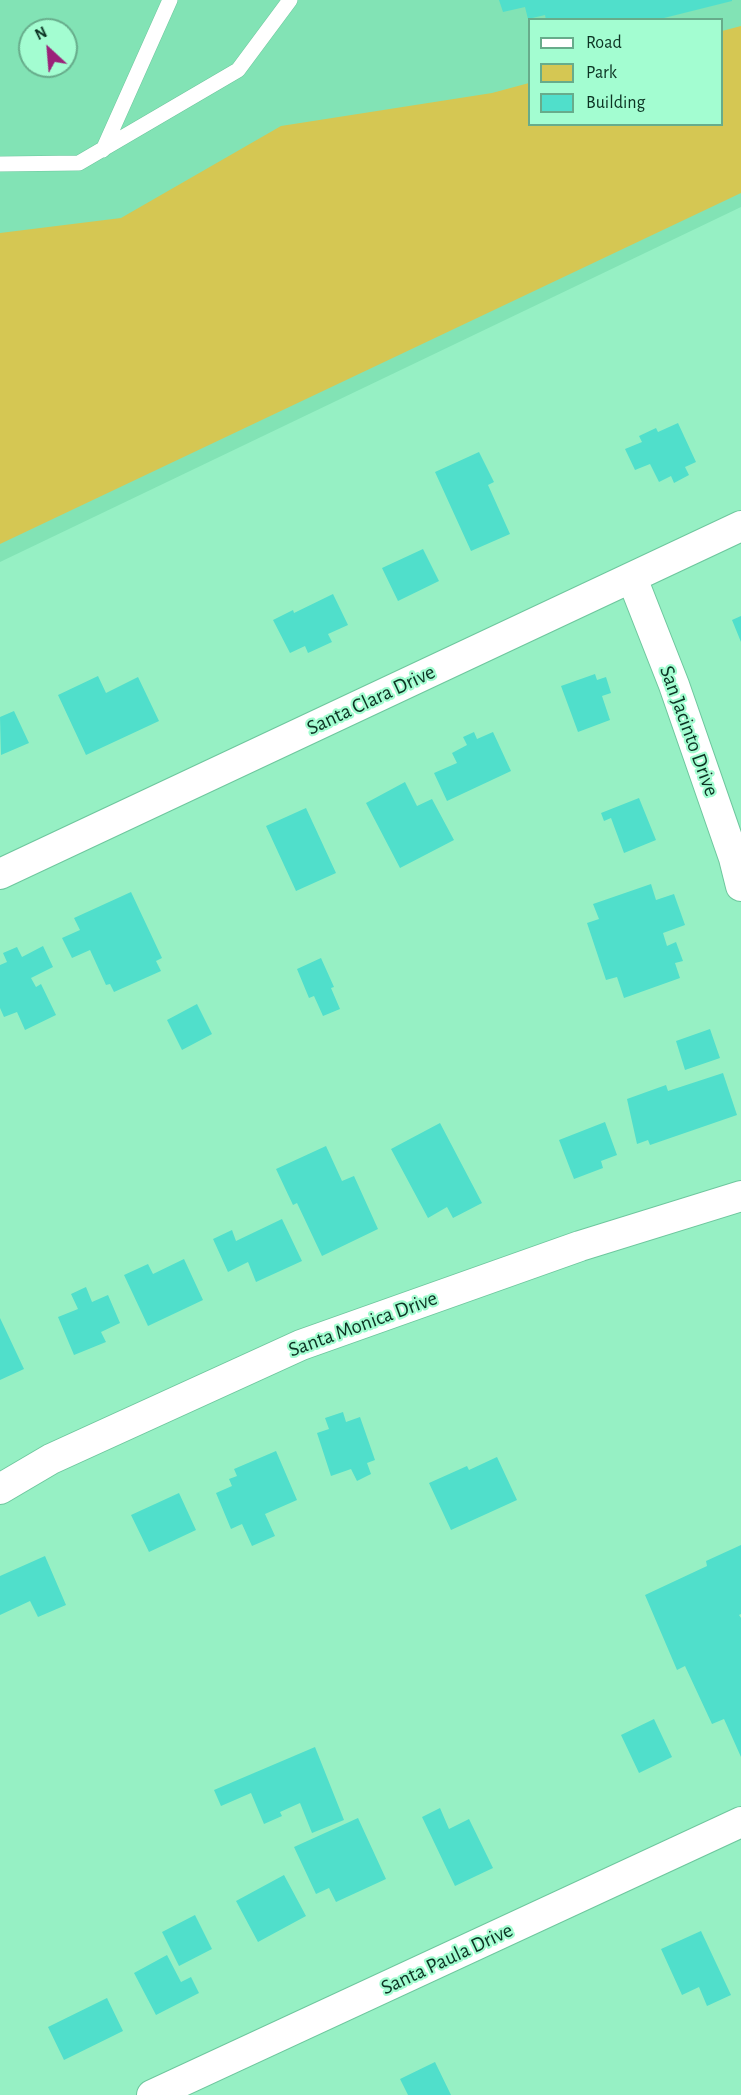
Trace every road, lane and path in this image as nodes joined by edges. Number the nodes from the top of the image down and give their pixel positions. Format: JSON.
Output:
{"nodes":[{"id":1,"x":170,"y":0,"type":"edge"},
{"id":2,"x":290,"y":0,"type":"edge"},
{"id":3,"x":103,"y":150,"type":"junction"},
{"id":4,"x":0,"y":164,"type":"edge"},
{"id":5,"x":741,"y":526,"type":"edge"},
{"id":6,"x":632,"y":578,"type":"junction"},
{"id":7,"x":0,"y":874,"type":"edge"},
{"id":8,"x":741,"y":886,"type":"edge"},
{"id":9,"x":741,"y":1196,"type":"edge"},
{"id":10,"x":0,"y":1489,"type":"edge"},
{"id":11,"x":741,"y":1822,"type":"edge"},
{"id":12,"x":153,"y":2095,"type":"edge"}],
"edges":[{"from":1,"to":3,"type":"lane"},
{"from":2,"to":3,"type":"lane"},
{"from":3,"to":4,"type":"lane"},
{"from":5,"to":6,"type":"street","name":"Santa Clara Drive"},
{"from":6,"to":7,"type":"street","name":"Santa Clara Drive"},
{"from":6,"to":8,"type":"street","name":"San Jacinto Drive"},
{"from":9,"to":10,"type":"street","name":"Santa Monica Drive"},
{"from":11,"to":12,"type":"street","name":"Santa Paula Drive"}]}
